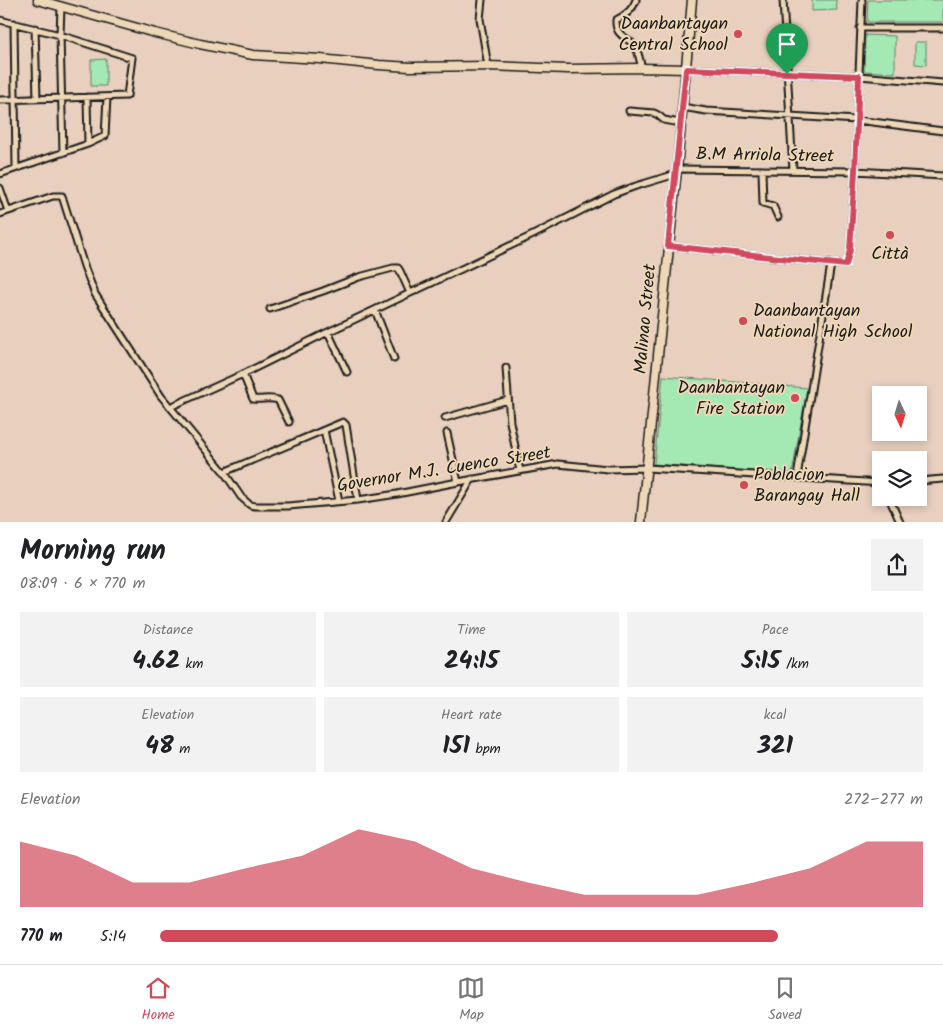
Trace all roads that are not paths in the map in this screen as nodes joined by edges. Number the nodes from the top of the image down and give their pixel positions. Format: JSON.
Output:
{"nodes":[{"id":1,"x":38,"y":0,"type":"edge"},
{"id":2,"x":482,"y":0,"type":"edge"},
{"id":3,"x":636,"y":0,"type":"edge"},
{"id":4,"x":692,"y":0,"type":"edge"},
{"id":5,"x":784,"y":0,"type":"edge"},
{"id":6,"x":862,"y":0,"type":"edge"},
{"id":7,"x":61,"y":6,"type":"junction"},
{"id":8,"x":0,"y":20,"type":"edge"},
{"id":9,"x":14,"y":23,"type":"junction"},
{"id":10,"x":35,"y":28,"type":"junction"},
{"id":11,"x":860,"y":28,"type":"junction"},
{"id":12,"x":943,"y":28,"type":"edge"},
{"id":13,"x":60,"y":35,"type":"junction"},
{"id":14,"x":488,"y":66,"type":"junction"},
{"id":15,"x":642,"y":68,"type":"junction"},
{"id":16,"x":686,"y":69,"type":"junction"},
{"id":17,"x":787,"y":74,"type":"junction"},
{"id":18,"x":859,"y":76,"type":"junction"},
{"id":19,"x":943,"y":83,"type":"edge"},
{"id":20,"x":87,"y":97,"type":"junction"},
{"id":21,"x":107,"y":97,"type":"junction"},
{"id":22,"x":62,"y":98,"type":"junction"},
{"id":23,"x":37,"y":99,"type":"junction"},
{"id":24,"x":0,"y":100,"type":"edge"},
{"id":25,"x":14,"y":100,"type":"junction"},
{"id":26,"x":682,"y":107,"type":"junction"},
{"id":27,"x":629,"y":111,"type":"dead end"},
{"id":28,"x":790,"y":115,"type":"junction"},
{"id":29,"x":858,"y":120,"type":"junction"},
{"id":30,"x":680,"y":123,"type":"junction"},
{"id":31,"x":943,"y":131,"type":"edge"},
{"id":32,"x":88,"y":144,"type":"junction"},
{"id":33,"x":63,"y":153,"type":"junction"},
{"id":34,"x":16,"y":168,"type":"junction"},
{"id":35,"x":762,"y":170,"type":"junction"},
{"id":36,"x":793,"y":170,"type":"junction"},
{"id":37,"x":676,"y":171,"type":"junction"},
{"id":38,"x":855,"y":171,"type":"junction"},
{"id":39,"x":0,"y":174,"type":"edge"},
{"id":40,"x":943,"y":176,"type":"edge"},
{"id":41,"x":0,"y":188,"type":"edge"},
{"id":42,"x":8,"y":211,"type":"junction"},
{"id":43,"x":0,"y":214,"type":"edge"},
{"id":44,"x":778,"y":216,"type":"dead end"},
{"id":45,"x":668,"y":246,"type":"junction"},
{"id":46,"x":831,"y":264,"type":"junction"},
{"id":47,"x":410,"y":293,"type":"junction"},
{"id":48,"x":270,"y":309,"type":"dead end"},
{"id":49,"x":375,"y":310,"type":"junction"},
{"id":50,"x":328,"y":332,"type":"junction"},
{"id":51,"x":394,"y":358,"type":"dead end"},
{"id":52,"x":506,"y":368,"type":"dead end"},
{"id":53,"x":347,"y":372,"type":"dead end"},
{"id":54,"x":243,"y":374,"type":"junction"},
{"id":55,"x":508,"y":400,"type":"junction"},
{"id":56,"x":170,"y":407,"type":"junction"},
{"id":57,"x":445,"y":418,"type":"dead end"},
{"id":58,"x":289,"y":422,"type":"dead end"},
{"id":59,"x":324,"y":430,"type":"junction"},
{"id":60,"x":447,"y":433,"type":"dead end"},
{"id":61,"x":647,"y":468,"type":"junction"},
{"id":62,"x":520,"y":471,"type":"junction"},
{"id":63,"x":224,"y":472,"type":"junction"},
{"id":64,"x":796,"y":477,"type":"junction"},
{"id":65,"x":472,"y":479,"type":"junction"},
{"id":66,"x":943,"y":479,"type":"edge"},
{"id":67,"x":927,"y":480,"type":"edge"},
{"id":68,"x":458,"y":482,"type":"junction"},
{"id":69,"x":872,"y":483,"type":"edge"},
{"id":70,"x":358,"y":500,"type":"junction"},
{"id":71,"x":338,"y":502,"type":"junction"},
{"id":72,"x":893,"y":506,"type":"edge"},
{"id":73,"x":446,"y":522,"type":"edge"},
{"id":74,"x":641,"y":522,"type":"edge"},
{"id":75,"x":900,"y":522,"type":"edge"}],
"edges":[{"from":1,"to":7,"type":"street"},
{"from":2,"to":14,"type":"street"},
{"from":3,"to":15,"type":"street"},
{"from":4,"to":16,"type":"street","name":"Malinao Street"},
{"from":5,"to":17,"type":"street"},
{"from":6,"to":11,"type":"street"},
{"from":7,"to":13,"type":"street"},
{"from":7,"to":14,"type":"street"},
{"from":8,"to":9,"type":"street"},
{"from":9,"to":10,"type":"street"},
{"from":9,"to":25,"type":"street"},
{"from":10,"to":13,"type":"street"},
{"from":10,"to":23,"type":"street"},
{"from":11,"to":12,"type":"street"},
{"from":11,"to":18,"type":"street"},
{"from":13,"to":21,"type":"street"},
{"from":13,"to":22,"type":"street"},
{"from":14,"to":15,"type":"street"},
{"from":15,"to":16,"type":"street"},
{"from":16,"to":17,"type":"street"},
{"from":16,"to":26,"type":"street","name":"Malinao Street"},
{"from":17,"to":18,"type":"street"},
{"from":17,"to":28,"type":"street"},
{"from":18,"to":19,"type":"street"},
{"from":18,"to":29,"type":"street"},
{"from":20,"to":21,"type":"street"},
{"from":20,"to":22,"type":"street"},
{"from":20,"to":32,"type":"street"},
{"from":21,"to":32,"type":"street"},
{"from":22,"to":23,"type":"street"},
{"from":22,"to":33,"type":"street"},
{"from":23,"to":25,"type":"street"},
{"from":24,"to":25,"type":"street"},
{"from":25,"to":34,"type":"street"},
{"from":26,"to":28,"type":"street"},
{"from":26,"to":30,"type":"street","name":"Malinao Street"},
{"from":27,"to":30,"type":"street"},
{"from":28,"to":29,"type":"street"},
{"from":28,"to":36,"type":"street"},
{"from":29,"to":31,"type":"street"},
{"from":29,"to":38,"type":"street"},
{"from":30,"to":37,"type":"street","name":"Malinao Street"},
{"from":32,"to":33,"type":"street"},
{"from":33,"to":34,"type":"street"},
{"from":34,"to":39,"type":"street"},
{"from":35,"to":36,"type":"street","name":"B.M Arriola Street"},
{"from":35,"to":37,"type":"street","name":"B.M Arriola Street"},
{"from":35,"to":44,"type":"street"},
{"from":36,"to":38,"type":"street","name":"B.M Arriola Street"},
{"from":37,"to":45,"type":"street","name":"Malinao Street"},
{"from":37,"to":47,"type":"street","name":"B.M Arriola Street"},
{"from":38,"to":40,"type":"street","name":"B.M Arriola Street"},
{"from":38,"to":46,"type":"street"},
{"from":41,"to":42,"type":"street"},
{"from":42,"to":43,"type":"street"},
{"from":42,"to":56,"type":"street"},
{"from":45,"to":46,"type":"street"},
{"from":45,"to":61,"type":"street","name":"Malinao Street"},
{"from":46,"to":64,"type":"street"},
{"from":47,"to":48,"type":"street"},
{"from":47,"to":49,"type":"street","name":"B.M Arriola Street"},
{"from":49,"to":50,"type":"street","name":"B.M Arriola Street"},
{"from":49,"to":51,"type":"street"},
{"from":50,"to":53,"type":"street"},
{"from":50,"to":54,"type":"street","name":"B.M Arriola Street"},
{"from":52,"to":55,"type":"street"},
{"from":54,"to":56,"type":"street","name":"B.M Arriola Street"},
{"from":54,"to":58,"type":"street"},
{"from":55,"to":57,"type":"street"},
{"from":55,"to":62,"type":"street"},
{"from":56,"to":63,"type":"street"},
{"from":59,"to":63,"type":"street"},
{"from":59,"to":70,"type":"street"},
{"from":59,"to":71,"type":"street"},
{"from":60,"to":68,"type":"street"},
{"from":61,"to":62,"type":"street","name":"Governor M.J. Cuenco Street"},
{"from":61,"to":64,"type":"street","name":"Governor M.J. Cuenco Street"},
{"from":61,"to":74,"type":"street","name":"Malinao Street"},
{"from":62,"to":65,"type":"street","name":"Governor M.J. Cuenco Street"},
{"from":63,"to":71,"type":"street","name":"Governor M.J. Cuenco Street"},
{"from":64,"to":69,"type":"street","name":"Governor M.J. Cuenco Street"},
{"from":65,"to":68,"type":"street","name":"Governor M.J. Cuenco Street"},
{"from":65,"to":73,"type":"street"},
{"from":66,"to":67,"type":"street"},
{"from":68,"to":70,"type":"street","name":"Governor M.J. Cuenco Street"},
{"from":70,"to":71,"type":"street","name":"Governor M.J. Cuenco Street"},
{"from":72,"to":75,"type":"street"}]}
